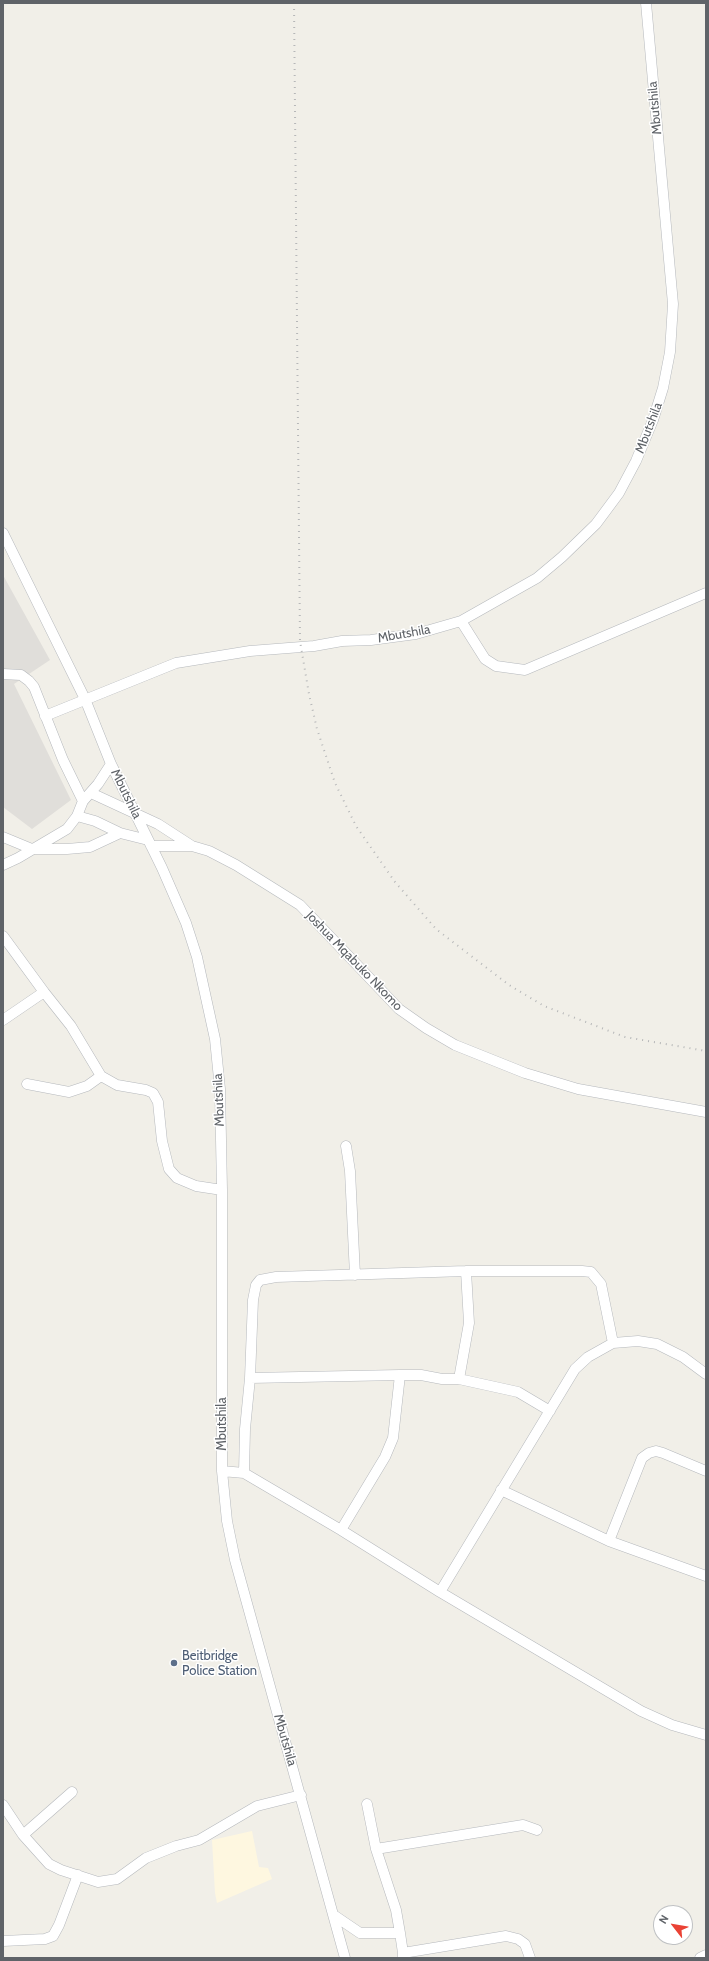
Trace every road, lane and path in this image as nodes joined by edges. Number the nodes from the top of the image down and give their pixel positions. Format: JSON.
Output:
{"nodes":[{"id":1,"x":646,"y":3,"type":"edge"},
{"id":2,"x":3,"y":533,"type":"edge"},
{"id":3,"x":706,"y":593,"type":"edge"},
{"id":4,"x":461,"y":622,"type":"junction"},
{"id":5,"x":3,"y":674,"type":"edge"},
{"id":6,"x":85,"y":699,"type":"junction"},
{"id":7,"x":45,"y":716,"type":"junction"},
{"id":8,"x":111,"y":764,"type":"junction"},
{"id":9,"x":91,"y":793,"type":"junction"},
{"id":10,"x":83,"y":801,"type":"junction"},
{"id":11,"x":136,"y":813,"type":"junction"},
{"id":12,"x":77,"y":816,"type":"junction"},
{"id":13,"x":120,"y":832,"type":"junction"},
{"id":14,"x":3,"y":837,"type":"edge"},
{"id":15,"x":150,"y":843,"type":"junction"},
{"id":16,"x":192,"y":846,"type":"junction"},
{"id":17,"x":32,"y":849,"type":"junction"},
{"id":18,"x":3,"y":865,"type":"edge"},
{"id":19,"x":3,"y":936,"type":"edge"},
{"id":20,"x":44,"y":992,"type":"junction"},
{"id":21,"x":3,"y":1020,"type":"edge"},
{"id":22,"x":101,"y":1076,"type":"junction"},
{"id":23,"x":27,"y":1084,"type":"dead end"},
{"id":24,"x":706,"y":1112,"type":"edge"},
{"id":25,"x":346,"y":1146,"type":"dead end"},
{"id":26,"x":222,"y":1190,"type":"junction"},
{"id":27,"x":466,"y":1271,"type":"junction"},
{"id":28,"x":355,"y":1275,"type":"junction"},
{"id":29,"x":613,"y":1344,"type":"junction"},
{"id":30,"x":706,"y":1374,"type":"edge"},
{"id":31,"x":400,"y":1375,"type":"junction"},
{"id":32,"x":250,"y":1378,"type":"junction"},
{"id":33,"x":459,"y":1379,"type":"junction"},
{"id":34,"x":550,"y":1411,"type":"junction"},
{"id":35,"x":222,"y":1471,"type":"junction"},
{"id":36,"x":706,"y":1471,"type":"edge"},
{"id":37,"x":244,"y":1473,"type":"junction"},
{"id":38,"x":501,"y":1490,"type":"junction"},
{"id":39,"x":341,"y":1530,"type":"junction"},
{"id":40,"x":608,"y":1540,"type":"junction"},
{"id":41,"x":706,"y":1576,"type":"edge"},
{"id":42,"x":440,"y":1592,"type":"junction"},
{"id":43,"x":706,"y":1735,"type":"edge"},
{"id":44,"x":72,"y":1792,"type":"dead end"},
{"id":45,"x":301,"y":1795,"type":"junction"},
{"id":46,"x":367,"y":1804,"type":"dead end"},
{"id":47,"x":3,"y":1805,"type":"edge"},
{"id":48,"x":538,"y":1830,"type":"dead end"},
{"id":49,"x":23,"y":1835,"type":"junction"},
{"id":50,"x":376,"y":1849,"type":"junction"},
{"id":51,"x":78,"y":1875,"type":"junction"},
{"id":52,"x":334,"y":1916,"type":"junction"},
{"id":53,"x":400,"y":1933,"type":"junction"},
{"id":54,"x":3,"y":1941,"type":"edge"},
{"id":55,"x":403,"y":1955,"type":"edge"},
{"id":56,"x":706,"y":1955,"type":"edge"},
{"id":57,"x":345,"y":1958,"type":"edge"},
{"id":58,"x":530,"y":1958,"type":"edge"},
{"id":59,"x":700,"y":1958,"type":"edge"}],
"edges":[{"from":1,"to":4,"type":"street","name":"Mbutshila"},
{"from":2,"to":6,"type":"street"},
{"from":3,"to":4,"type":"street"},
{"from":4,"to":6,"type":"street","name":"Mbutshila"},
{"from":5,"to":7,"type":"street"},
{"from":6,"to":7,"type":"street"},
{"from":6,"to":8,"type":"street","name":"Mbutshila"},
{"from":7,"to":10,"type":"street"},
{"from":8,"to":9,"type":"street"},
{"from":8,"to":11,"type":"street","name":"Mbutshila"},
{"from":9,"to":10,"type":"street"},
{"from":9,"to":11,"type":"street"},
{"from":10,"to":12,"type":"street"},
{"from":11,"to":15,"type":"street","name":"Mbutshila"},
{"from":11,"to":16,"type":"street"},
{"from":12,"to":13,"type":"street"},
{"from":12,"to":17,"type":"street"},
{"from":13,"to":15,"type":"street"},
{"from":13,"to":17,"type":"street"},
{"from":14,"to":17,"type":"street"},
{"from":15,"to":16,"type":"street"},
{"from":15,"to":26,"type":"street","name":"Mbutshila"},
{"from":16,"to":24,"type":"street","name":"Joshua Mqabuko Nkomo"},
{"from":17,"to":18,"type":"street"},
{"from":19,"to":20,"type":"street"},
{"from":20,"to":21,"type":"street"},
{"from":20,"to":22,"type":"street"},
{"from":22,"to":23,"type":"street"},
{"from":22,"to":26,"type":"street"},
{"from":25,"to":28,"type":"street"},
{"from":26,"to":35,"type":"street","name":"Mbutshila"},
{"from":27,"to":28,"type":"street"},
{"from":27,"to":29,"type":"street"},
{"from":27,"to":33,"type":"street"},
{"from":28,"to":32,"type":"street"},
{"from":29,"to":30,"type":"street"},
{"from":29,"to":34,"type":"street"},
{"from":31,"to":32,"type":"street"},
{"from":31,"to":33,"type":"street"},
{"from":31,"to":39,"type":"street"},
{"from":32,"to":37,"type":"street"},
{"from":33,"to":34,"type":"street"},
{"from":34,"to":38,"type":"street"},
{"from":35,"to":37,"type":"street"},
{"from":35,"to":45,"type":"street","name":"Mbutshila"},
{"from":36,"to":40,"type":"street"},
{"from":37,"to":39,"type":"street"},
{"from":38,"to":40,"type":"street"},
{"from":38,"to":42,"type":"street"},
{"from":39,"to":42,"type":"street"},
{"from":40,"to":41,"type":"street"},
{"from":42,"to":43,"type":"street"},
{"from":44,"to":49,"type":"street"},
{"from":45,"to":51,"type":"street"},
{"from":45,"to":52,"type":"street","name":"Mbutshila"},
{"from":46,"to":50,"type":"street"},
{"from":47,"to":49,"type":"street"},
{"from":48,"to":50,"type":"street"},
{"from":49,"to":51,"type":"street"},
{"from":50,"to":53,"type":"street"},
{"from":51,"to":54,"type":"street"},
{"from":52,"to":53,"type":"street"},
{"from":52,"to":57,"type":"street","name":"Mbutshila"},
{"from":53,"to":55,"type":"street"},
{"from":55,"to":58,"type":"street"},
{"from":56,"to":59,"type":"street"}]}
